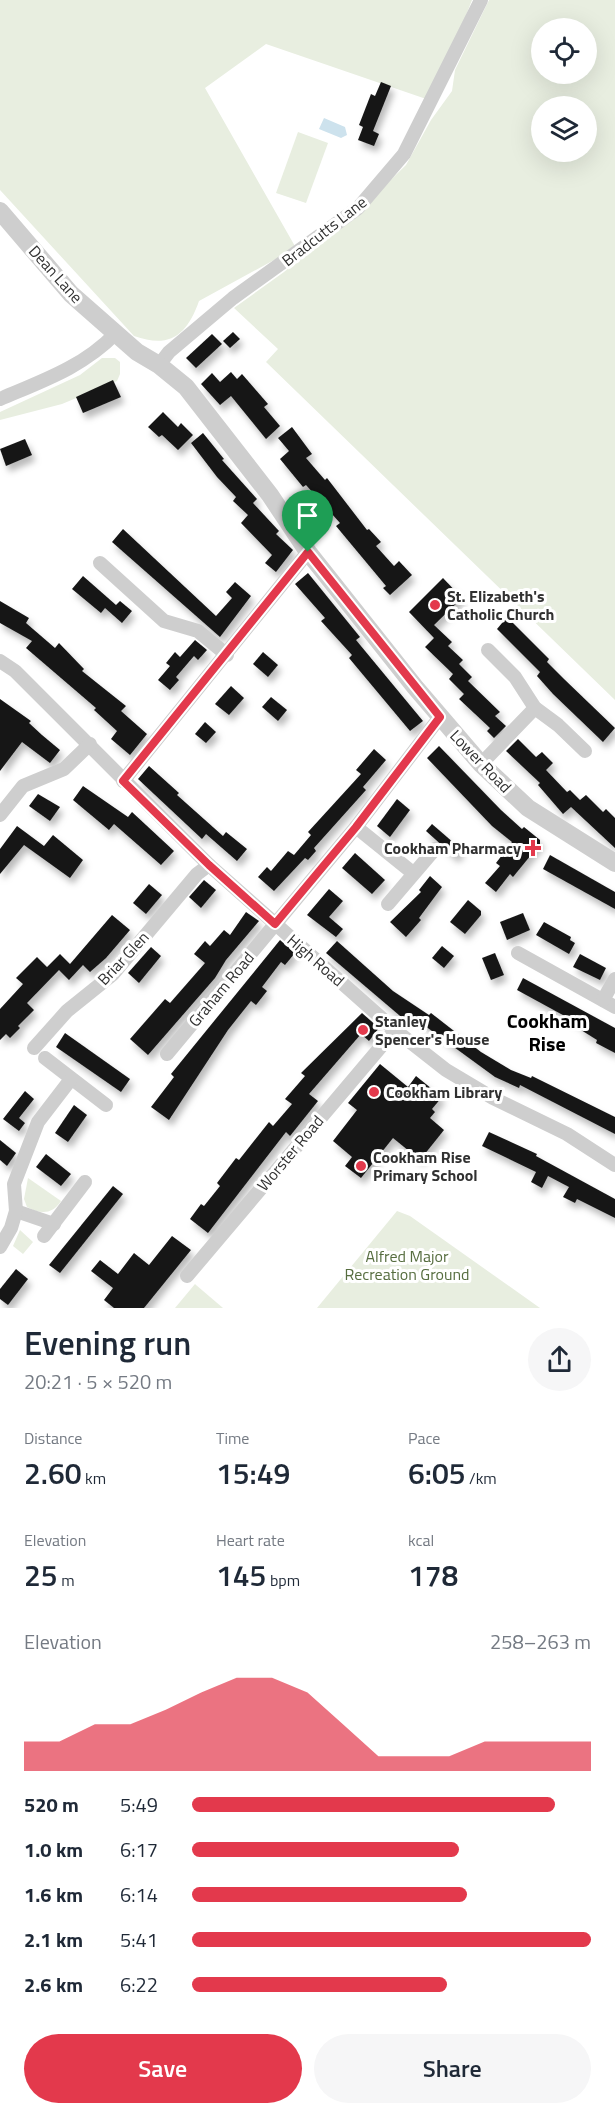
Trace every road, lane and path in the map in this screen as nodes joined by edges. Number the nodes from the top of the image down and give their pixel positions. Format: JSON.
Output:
{"nodes":[{"id":1,"x":481,"y":0,"type":"edge"},
{"id":2,"x":0,"y":211,"type":"edge"},
{"id":3,"x":114,"y":334,"type":"junction"},
{"id":4,"x":159,"y":365,"type":"junction"},
{"id":5,"x":0,"y":399,"type":"edge"},
{"id":6,"x":308,"y":552,"type":"junction"},
{"id":7,"x":100,"y":562,"type":"dead end"},
{"id":8,"x":488,"y":650,"type":"dead end"},
{"id":9,"x":227,"y":655,"type":"junction"},
{"id":10,"x":0,"y":661,"type":"edge"},
{"id":11,"x":536,"y":708,"type":"junction"},
{"id":12,"x":440,"y":717,"type":"junction"},
{"id":13,"x":90,"y":744,"type":"junction"},
{"id":14,"x":585,"y":751,"type":"dead end"},
{"id":15,"x":481,"y":764,"type":"junction"},
{"id":16,"x":123,"y":781,"type":"junction"},
{"id":17,"x":0,"y":815,"type":"edge"},
{"id":18,"x":356,"y":827,"type":"junction"},
{"id":19,"x":435,"y":849,"type":"dead end"},
{"id":20,"x":615,"y":863,"type":"edge"},
{"id":21,"x":209,"y":865,"type":"junction"},
{"id":22,"x":413,"y":873,"type":"junction"},
{"id":23,"x":388,"y":904,"type":"dead end"},
{"id":24,"x":275,"y":924,"type":"junction"},
{"id":25,"x":525,"y":952,"type":"dead end"},
{"id":26,"x":615,"y":979,"type":"edge"},
{"id":27,"x":603,"y":1000,"type":"junction"},
{"id":28,"x":615,"y":1007,"type":"edge"},
{"id":29,"x":395,"y":1030,"type":"junction"},
{"id":30,"x":34,"y":1048,"type":"dead end"},
{"id":31,"x":167,"y":1053,"type":"dead end"},
{"id":32,"x":45,"y":1058,"type":"dead end"},
{"id":33,"x":71,"y":1079,"type":"junction"},
{"id":34,"x":106,"y":1105,"type":"dead end"},
{"id":35,"x":615,"y":1164,"type":"edge"},
{"id":36,"x":0,"y":1180,"type":"edge"},
{"id":37,"x":85,"y":1182,"type":"dead end"},
{"id":38,"x":14,"y":1184,"type":"junction"},
{"id":39,"x":16,"y":1211,"type":"junction"},
{"id":40,"x":54,"y":1224,"type":"junction"},
{"id":41,"x":44,"y":1236,"type":"dead end"},
{"id":42,"x":0,"y":1247,"type":"edge"},
{"id":43,"x":187,"y":1276,"type":"dead end"}],
"edges":[{"from":1,"to":4,"type":"street","name":"Bradcutts Lane"},
{"from":2,"to":3,"type":"street","name":"Dean Lane"},
{"from":3,"to":4,"type":"street","name":"Lower Road"},
{"from":3,"to":5,"type":"street"},
{"from":4,"to":6,"type":"street","name":"Lower Road"},
{"from":6,"to":9,"type":"street"},
{"from":6,"to":12,"type":"street","name":"Lower Road"},
{"from":7,"to":9,"type":"street"},
{"from":8,"to":11,"type":"street"},
{"from":9,"to":16,"type":"street"},
{"from":10,"to":13,"type":"street","name":"High Road"},
{"from":11,"to":14,"type":"street"},
{"from":11,"to":15,"type":"street"},
{"from":12,"to":15,"type":"street","name":"Lower Road"},
{"from":12,"to":18,"type":"street","name":"Graham Road"},
{"from":13,"to":16,"type":"street","name":"High Road"},
{"from":13,"to":17,"type":"street"},
{"from":15,"to":20,"type":"street","name":"Lower Road"},
{"from":16,"to":21,"type":"street","name":"High Road"},
{"from":18,"to":22,"type":"street"},
{"from":18,"to":24,"type":"street","name":"Graham Road"},
{"from":19,"to":22,"type":"street"},
{"from":21,"to":24,"type":"street","name":"High Road"},
{"from":21,"to":30,"type":"street","name":"Briar Glen"},
{"from":22,"to":23,"type":"street"},
{"from":24,"to":29,"type":"street","name":"High Road"},
{"from":24,"to":31,"type":"street","name":"Graham Road"},
{"from":25,"to":27,"type":"street"},
{"from":26,"to":27,"type":"street"},
{"from":27,"to":28,"type":"street"},
{"from":29,"to":35,"type":"street","name":"High Road"},
{"from":29,"to":43,"type":"street","name":"Worster Road"},
{"from":32,"to":33,"type":"street"},
{"from":33,"to":34,"type":"street"},
{"from":33,"to":38,"type":"street"},
{"from":36,"to":38,"type":"street"},
{"from":37,"to":40,"type":"street"},
{"from":38,"to":39,"type":"street"},
{"from":39,"to":40,"type":"street"},
{"from":39,"to":42,"type":"street"},
{"from":40,"to":41,"type":"street"}]}
